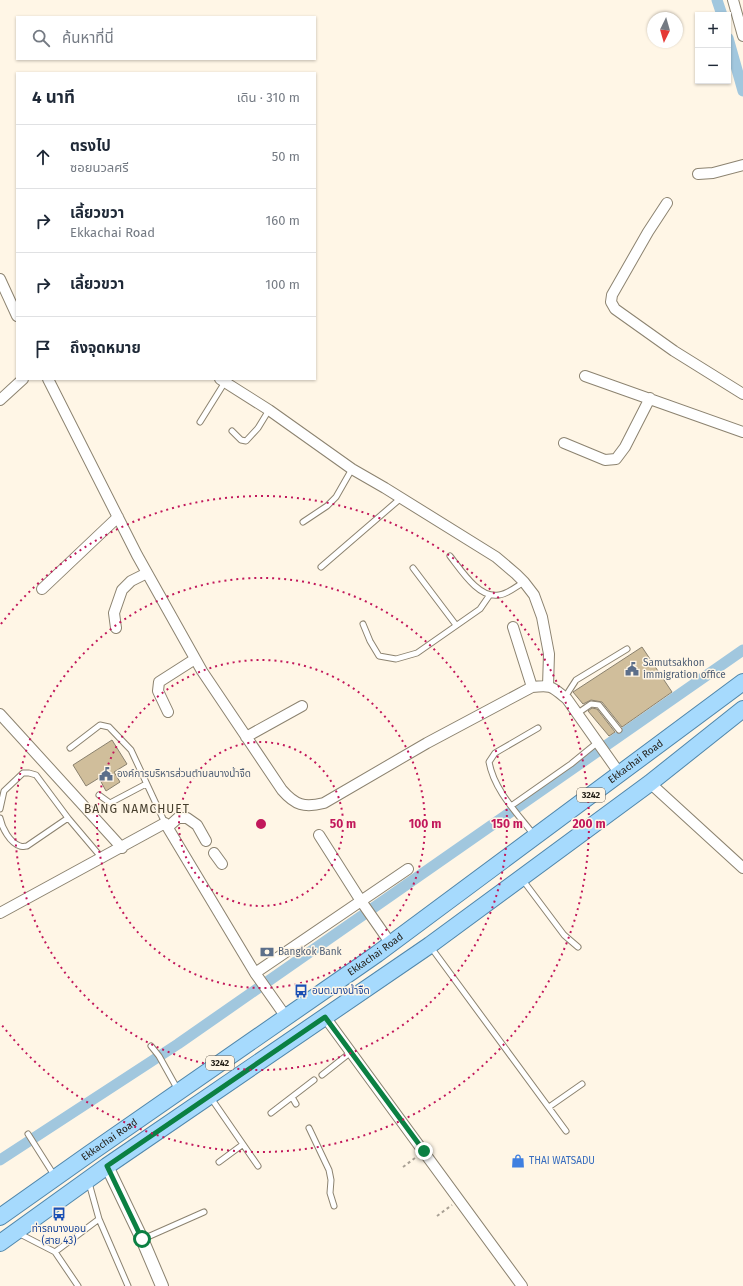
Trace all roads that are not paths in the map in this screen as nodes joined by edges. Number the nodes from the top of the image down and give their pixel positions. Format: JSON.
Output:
{"nodes":[{"id":1,"x":735,"y":3,"type":"edge"},
{"id":2,"x":743,"y":36,"type":"edge"},
{"id":3,"x":743,"y":165,"type":"edge"},
{"id":4,"x":698,"y":174,"type":"dead end"},
{"id":5,"x":667,"y":203,"type":"dead end"},
{"id":6,"x":0,"y":278,"type":"edge"},
{"id":7,"x":16,"y":314,"type":"edge"},
{"id":8,"x":585,"y":376,"type":"dead end"},
{"id":9,"x":22,"y":380,"type":"edge"},
{"id":10,"x":49,"y":380,"type":"edge"},
{"id":11,"x":223,"y":381,"type":"edge"},
{"id":12,"x":743,"y":394,"type":"edge"},
{"id":13,"x":650,"y":398,"type":"junction"},
{"id":14,"x":0,"y":400,"type":"edge"},
{"id":15,"x":269,"y":410,"type":"junction"},
{"id":16,"x":200,"y":422,"type":"dead end"},
{"id":17,"x":232,"y":431,"type":"dead end"},
{"id":18,"x":743,"y":432,"type":"edge"},
{"id":19,"x":564,"y":443,"type":"dead end"},
{"id":20,"x":352,"y":469,"type":"junction"},
{"id":21,"x":401,"y":498,"type":"junction"},
{"id":22,"x":118,"y":518,"type":"junction"},
{"id":23,"x":303,"y":522,"type":"dead end"},
{"id":24,"x":450,"y":556,"type":"dead end"},
{"id":25,"x":321,"y":567,"type":"dead end"},
{"id":26,"x":414,"y":568,"type":"dead end"},
{"id":27,"x":147,"y":573,"type":"junction"},
{"id":28,"x":524,"y":582,"type":"junction"},
{"id":29,"x":42,"y":589,"type":"dead end"},
{"id":30,"x":489,"y":596,"type":"junction"},
{"id":31,"x":363,"y":624,"type":"dead end"},
{"id":32,"x":456,"y":625,"type":"junction"},
{"id":33,"x":513,"y":627,"type":"dead end"},
{"id":34,"x":116,"y":628,"type":"dead end"},
{"id":35,"x":627,"y":649,"type":"dead end"},
{"id":36,"x":195,"y":659,"type":"junction"},
{"id":37,"x":743,"y":682,"type":"edge"},
{"id":38,"x":548,"y":686,"type":"junction"},
{"id":39,"x":532,"y":687,"type":"junction"},
{"id":40,"x":567,"y":699,"type":"junction"},
{"id":41,"x":302,"y":706,"type":"dead end"},
{"id":42,"x":743,"y":709,"type":"edge"},
{"id":43,"x":168,"y":712,"type":"dead end"},
{"id":44,"x":578,"y":713,"type":"junction"},
{"id":45,"x":0,"y":714,"type":"edge"},
{"id":46,"x":538,"y":728,"type":"dead end"},
{"id":47,"x":619,"y":730,"type":"dead end"},
{"id":48,"x":246,"y":737,"type":"junction"},
{"id":49,"x":598,"y":742,"type":"junction"},
{"id":50,"x":70,"y":748,"type":"dead end"},
{"id":51,"x":617,"y":770,"type":"junction"},
{"id":52,"x":650,"y":783,"type":"junction"},
{"id":53,"x":146,"y":784,"type":"junction"},
{"id":54,"x":99,"y":795,"type":"dead end"},
{"id":55,"x":513,"y":808,"type":"junction"},
{"id":56,"x":0,"y":809,"type":"edge"},
{"id":57,"x":0,"y":818,"type":"edge"},
{"id":58,"x":68,"y":818,"type":"junction"},
{"id":59,"x":167,"y":825,"type":"junction"},
{"id":60,"x":319,"y":834,"type":"dead end"},
{"id":61,"x":535,"y":836,"type":"junction"},
{"id":62,"x":206,"y":841,"type":"dead end"},
{"id":63,"x":122,"y":848,"type":"junction"},
{"id":64,"x":214,"y":854,"type":"dead end"},
{"id":65,"x":102,"y":857,"type":"junction"},
{"id":66,"x":222,"y":864,"type":"dead end"},
{"id":67,"x":743,"y":868,"type":"edge"},
{"id":68,"x":408,"y":869,"type":"dead end"},
{"id":69,"x":521,"y":878,"type":"junction"},
{"id":70,"x":363,"y":904,"type":"junction"},
{"id":71,"x":439,"y":908,"type":"junction"},
{"id":72,"x":0,"y":913,"type":"edge"},
{"id":73,"x":453,"y":928,"type":"junction"},
{"id":74,"x":391,"y":944,"type":"junction"},
{"id":75,"x":430,"y":946,"type":"junction"},
{"id":76,"x":578,"y":947,"type":"dead end"},
{"id":77,"x":257,"y":976,"type":"junction"},
{"id":78,"x":286,"y":1017,"type":"junction"},
{"id":79,"x":325,"y":1017,"type":"junction"},
{"id":80,"x":151,"y":1046,"type":"dead end"},
{"id":81,"x":351,"y":1051,"type":"junction"},
{"id":82,"x":322,"y":1075,"type":"dead end"},
{"id":83,"x":314,"y":1080,"type":"dead end"},
{"id":84,"x":582,"y":1084,"type":"dead end"},
{"id":85,"x":179,"y":1091,"type":"junction"},
{"id":86,"x":209,"y":1096,"type":"junction"},
{"id":87,"x":292,"y":1097,"type":"junction"},
{"id":88,"x":296,"y":1104,"type":"dead end"},
{"id":89,"x":549,"y":1108,"type":"junction"},
{"id":90,"x":271,"y":1113,"type":"dead end"},
{"id":91,"x":309,"y":1128,"type":"dead end"},
{"id":92,"x":566,"y":1131,"type":"dead end"},
{"id":93,"x":28,"y":1134,"type":"dead end"},
{"id":94,"x":242,"y":1145,"type":"junction"},
{"id":95,"x":219,"y":1162,"type":"dead end"},
{"id":96,"x":107,"y":1166,"type":"junction"},
{"id":97,"x":258,"y":1166,"type":"dead end"},
{"id":98,"x":56,"y":1177,"type":"junction"},
{"id":99,"x":88,"y":1180,"type":"junction"},
{"id":100,"x":334,"y":1206,"type":"dead end"},
{"id":101,"x":204,"y":1212,"type":"dead end"},
{"id":102,"x":0,"y":1217,"type":"edge"},
{"id":103,"x":99,"y":1220,"type":"junction"},
{"id":104,"x":15,"y":1232,"type":"junction"},
{"id":105,"x":142,"y":1239,"type":"junction"},
{"id":106,"x":0,"y":1243,"type":"edge"},
{"id":107,"x":55,"y":1252,"type":"junction"},
{"id":108,"x":78,"y":1286,"type":"edge"},
{"id":109,"x":128,"y":1286,"type":"edge"},
{"id":110,"x":162,"y":1286,"type":"edge"},
{"id":111,"x":521,"y":1286,"type":"edge"}],
"edges":[{"from":1,"to":2,"type":"street"},
{"from":3,"to":4,"type":"street"},
{"from":5,"to":12,"type":"street"},
{"from":6,"to":7,"type":"street"},
{"from":8,"to":13,"type":"street"},
{"from":9,"to":14,"type":"street"},
{"from":10,"to":22,"type":"street"},
{"from":11,"to":15,"type":"street"},
{"from":11,"to":16,"type":"lane"},
{"from":13,"to":18,"type":"street"},
{"from":13,"to":19,"type":"street"},
{"from":15,"to":17,"type":"lane"},
{"from":15,"to":20,"type":"street"},
{"from":20,"to":21,"type":"street"},
{"from":20,"to":23,"type":"lane"},
{"from":21,"to":25,"type":"lane"},
{"from":21,"to":28,"type":"street"},
{"from":22,"to":27,"type":"street"},
{"from":22,"to":29,"type":"street"},
{"from":24,"to":30,"type":"lane"},
{"from":26,"to":32,"type":"lane"},
{"from":27,"to":34,"type":"street"},
{"from":27,"to":36,"type":"street"},
{"from":28,"to":30,"type":"lane"},
{"from":28,"to":38,"type":"street"},
{"from":30,"to":32,"type":"lane"},
{"from":31,"to":32,"type":"lane"},
{"from":33,"to":39,"type":"street"},
{"from":35,"to":40,"type":"lane"},
{"from":36,"to":43,"type":"street"},
{"from":36,"to":48,"type":"street"},
{"from":37,"to":51,"type":"main road","name":"Ekkachai Road","number":"3242"},
{"from":38,"to":39,"type":"street"},
{"from":38,"to":40,"type":"street"},
{"from":39,"to":48,"type":"street"},
{"from":40,"to":44,"type":"street"},
{"from":41,"to":48,"type":"street"},
{"from":42,"to":52,"type":"main road","name":"Ekkachai Road","number":"3242"},
{"from":44,"to":47,"type":"lane"},
{"from":44,"to":49,"type":"street"},
{"from":45,"to":63,"type":"street"},
{"from":46,"to":55,"type":"lane"},
{"from":49,"to":51,"type":"street"},
{"from":49,"to":55,"type":"lane"},
{"from":50,"to":53,"type":"lane"},
{"from":51,"to":61,"type":"main road","name":"Ekkachai Road","number":"3242"},
{"from":52,"to":67,"type":"street"},
{"from":52,"to":69,"type":"main road","name":"Ekkachai Road","number":"3242"},
{"from":53,"to":54,"type":"lane"},
{"from":53,"to":59,"type":"lane"},
{"from":55,"to":61,"type":"lane"},
{"from":56,"to":58,"type":"lane"},
{"from":57,"to":58,"type":"lane"},
{"from":58,"to":65,"type":"lane"},
{"from":59,"to":62,"type":"street"},
{"from":59,"to":63,"type":"street"},
{"from":59,"to":77,"type":"street"},
{"from":60,"to":70,"type":"street"},
{"from":61,"to":71,"type":"main road","name":"Ekkachai Road","number":"3242"},
{"from":63,"to":65,"type":"street"},
{"from":64,"to":66,"type":"street"},
{"from":65,"to":72,"type":"street"},
{"from":68,"to":70,"type":"street"},
{"from":69,"to":73,"type":"main road","name":"Ekkachai Road","number":"3242"},
{"from":69,"to":76,"type":"lane"},
{"from":70,"to":74,"type":"street"},
{"from":70,"to":77,"type":"street"},
{"from":71,"to":73,"type":"main road"},
{"from":71,"to":74,"type":"main road","name":"Ekkachai Road","number":"3242"},
{"from":73,"to":75,"type":"main road","name":"Ekkachai Road","number":"3242"},
{"from":74,"to":78,"type":"main road","name":"Ekkachai Road","number":"3242"},
{"from":75,"to":79,"type":"main road","name":"Ekkachai Road","number":"3242"},
{"from":75,"to":89,"type":"lane"},
{"from":77,"to":78,"type":"street"},
{"from":78,"to":85,"type":"main road","name":"Ekkachai Road","number":"3242"},
{"from":79,"to":81,"type":"street"},
{"from":79,"to":86,"type":"main road","name":"Ekkachai Road","number":"3242"},
{"from":80,"to":85,"type":"lane"},
{"from":81,"to":82,"type":"lane"},
{"from":81,"to":111,"type":"street"},
{"from":83,"to":87,"type":"lane"},
{"from":84,"to":89,"type":"lane"},
{"from":85,"to":98,"type":"main road","name":"Ekkachai Road","number":"3242"},
{"from":86,"to":94,"type":"lane"},
{"from":86,"to":96,"type":"main road","name":"Ekkachai Road","number":"3242"},
{"from":87,"to":88,"type":"lane"},
{"from":87,"to":90,"type":"lane"},
{"from":89,"to":92,"type":"lane"},
{"from":91,"to":100,"type":"lane"},
{"from":93,"to":98,"type":"lane"},
{"from":94,"to":95,"type":"lane"},
{"from":94,"to":97,"type":"lane"},
{"from":96,"to":99,"type":"main road","name":"Ekkachai Road","number":"3242"},
{"from":96,"to":105,"type":"street"},
{"from":98,"to":102,"type":"main road","name":"Ekkachai Road","number":"3242"},
{"from":99,"to":103,"type":"lane"},
{"from":99,"to":104,"type":"main road","name":"Ekkachai Road","number":"3242"},
{"from":101,"to":105,"type":"lane"},
{"from":103,"to":107,"type":"lane"},
{"from":103,"to":109,"type":"lane"},
{"from":104,"to":106,"type":"main road","name":"Ekkachai Road","number":"3242"},
{"from":104,"to":107,"type":"lane"},
{"from":105,"to":110,"type":"street"},
{"from":107,"to":108,"type":"lane"}]}
